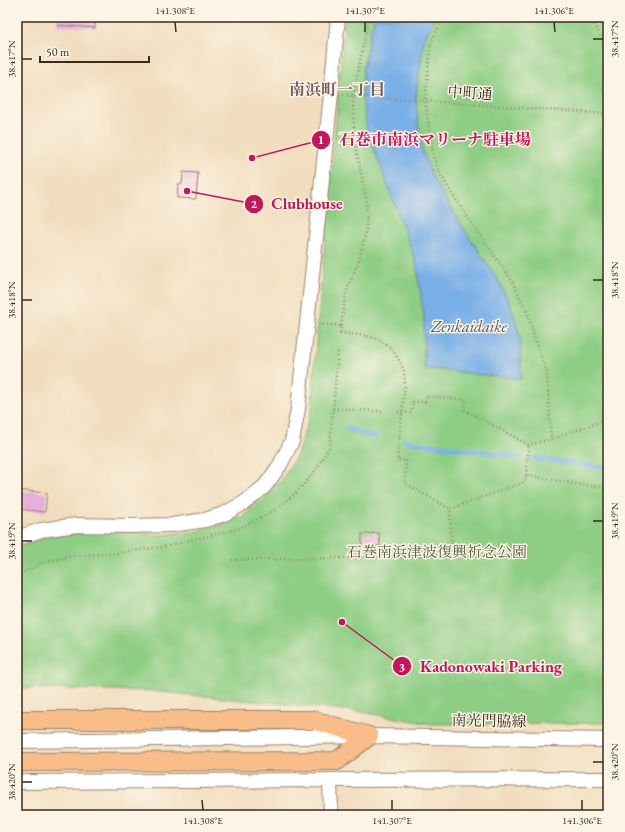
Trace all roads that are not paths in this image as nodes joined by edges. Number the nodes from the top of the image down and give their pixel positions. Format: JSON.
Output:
{"nodes":[{"id":1,"x":338,"y":17,"type":"edge"},
{"id":2,"x":17,"y":538,"type":"edge"},
{"id":3,"x":17,"y":720,"type":"edge"},
{"id":4,"x":369,"y":736,"type":"junction"},
{"id":5,"x":608,"y":740,"type":"edge"},
{"id":6,"x":17,"y":741,"type":"edge"},
{"id":7,"x":17,"y":762,"type":"edge"},
{"id":8,"x":608,"y":779,"type":"edge"},
{"id":9,"x":330,"y":780,"type":"junction"},
{"id":10,"x":17,"y":782,"type":"edge"},
{"id":11,"x":331,"y":815,"type":"edge"}],
"edges":[{"from":1,"to":2,"type":"street"},
{"from":3,"to":4,"type":"main road"},
{"from":4,"to":5,"type":"street","name":"南光門脇線"},
{"from":4,"to":6,"type":"street","name":"南光門脇線"},
{"from":4,"to":7,"type":"main road"},
{"from":8,"to":9,"type":"street"},
{"from":9,"to":10,"type":"street"},
{"from":9,"to":11,"type":"street"}]}
